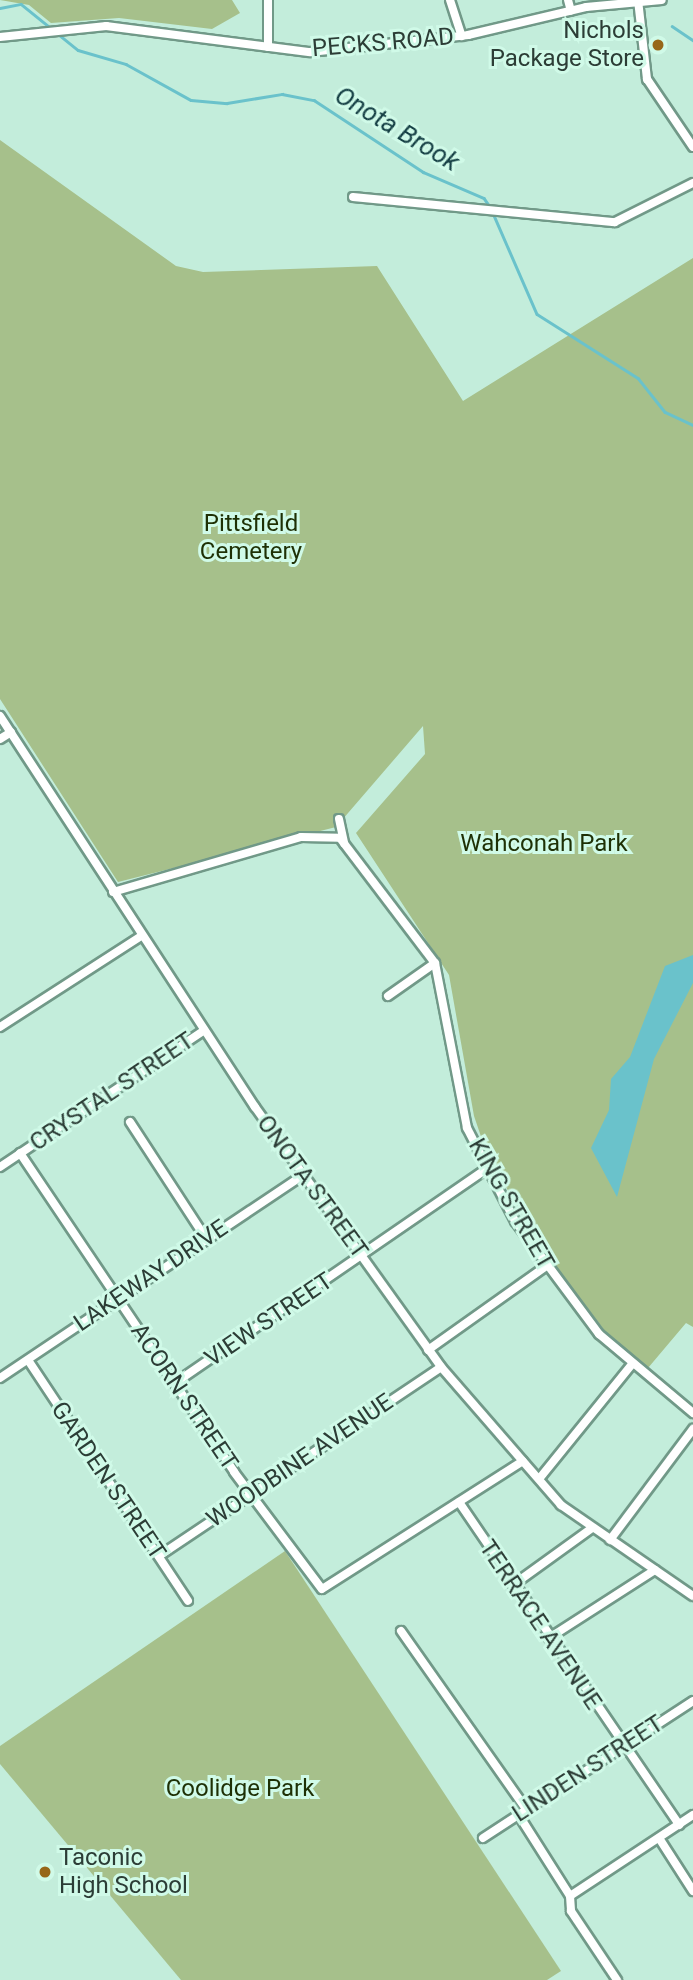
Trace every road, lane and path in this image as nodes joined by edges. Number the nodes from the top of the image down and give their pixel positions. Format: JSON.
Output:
{"nodes":[{"id":1,"x":268,"y":0,"type":"edge"},
{"id":2,"x":450,"y":0,"type":"edge"},
{"id":3,"x":568,"y":0,"type":"edge"},
{"id":4,"x":663,"y":0,"type":"edge"},
{"id":5,"x":638,"y":4,"type":"edge"},
{"id":6,"x":571,"y":10,"type":"junction"},
{"id":7,"x":462,"y":36,"type":"junction"},
{"id":8,"x":0,"y":37,"type":"edge"},
{"id":9,"x":268,"y":47,"type":"junction"},
{"id":10,"x":693,"y":147,"type":"edge"},
{"id":11,"x":693,"y":183,"type":"edge"},
{"id":12,"x":354,"y":197,"type":"dead end"},
{"id":13,"x":0,"y":716,"type":"edge"},
{"id":14,"x":11,"y":733,"type":"junction"},
{"id":15,"x":0,"y":739,"type":"edge"},
{"id":16,"x":338,"y":819,"type":"dead end"},
{"id":17,"x":344,"y":842,"type":"junction"},
{"id":18,"x":113,"y":892,"type":"junction"},
{"id":19,"x":141,"y":936,"type":"junction"},
{"id":20,"x":435,"y":963,"type":"junction"},
{"id":21,"x":388,"y":996,"type":"dead end"},
{"id":22,"x":0,"y":1027,"type":"edge"},
{"id":23,"x":203,"y":1031,"type":"junction"},
{"id":24,"x":130,"y":1122,"type":"dead end"},
{"id":25,"x":20,"y":1153,"type":"junction"},
{"id":26,"x":0,"y":1167,"type":"edge"},
{"id":27,"x":486,"y":1169,"type":"junction"},
{"id":28,"x":303,"y":1175,"type":"junction"},
{"id":29,"x":207,"y":1240,"type":"junction"},
{"id":30,"x":362,"y":1257,"type":"junction"},
{"id":31,"x":545,"y":1267,"type":"junction"},
{"id":32,"x":118,"y":1299,"type":"junction"},
{"id":33,"x":428,"y":1350,"type":"junction"},
{"id":34,"x":28,"y":1360,"type":"junction"},
{"id":35,"x":632,"y":1364,"type":"junction"},
{"id":36,"x":441,"y":1367,"type":"junction"},
{"id":37,"x":0,"y":1378,"type":"edge"},
{"id":38,"x":176,"y":1383,"type":"junction"},
{"id":39,"x":693,"y":1413,"type":"edge"},
{"id":40,"x":693,"y":1429,"type":"edge"},
{"id":41,"x":523,"y":1461,"type":"junction"},
{"id":42,"x":539,"y":1479,"type":"junction"},
{"id":43,"x":250,"y":1494,"type":"junction"},
{"id":44,"x":459,"y":1502,"type":"junction"},
{"id":45,"x":592,"y":1528,"type":"junction"},
{"id":46,"x":610,"y":1540,"type":"junction"},
{"id":47,"x":159,"y":1556,"type":"junction"},
{"id":48,"x":655,"y":1570,"type":"junction"},
{"id":49,"x":513,"y":1586,"type":"junction"},
{"id":50,"x":693,"y":1596,"type":"edge"},
{"id":51,"x":188,"y":1601,"type":"dead end"},
{"id":52,"x":401,"y":1631,"type":"dead end"},
{"id":53,"x":549,"y":1638,"type":"junction"},
{"id":54,"x":693,"y":1702,"type":"edge"},
{"id":55,"x":622,"y":1747,"type":"junction"},
{"id":56,"x":526,"y":1809,"type":"junction"},
{"id":57,"x":518,"y":1814,"type":"junction"},
{"id":58,"x":693,"y":1815,"type":"edge"},
{"id":59,"x":679,"y":1825,"type":"junction"},
{"id":60,"x":483,"y":1838,"type":"dead end"},
{"id":61,"x":659,"y":1838,"type":"junction"},
{"id":62,"x":693,"y":1891,"type":"edge"},
{"id":63,"x":570,"y":1896,"type":"junction"},
{"id":64,"x":617,"y":1980,"type":"edge"}],
"edges":[{"from":1,"to":9,"type":"street"},
{"from":2,"to":7,"type":"street"},
{"from":3,"to":6,"type":"street"},
{"from":4,"to":5,"type":"street","name":"PECKS ROAD"},
{"from":5,"to":6,"type":"street","name":"PECKS ROAD"},
{"from":5,"to":10,"type":"street"},
{"from":6,"to":7,"type":"street","name":"PECKS ROAD"},
{"from":7,"to":9,"type":"street","name":"PECKS ROAD"},
{"from":8,"to":9,"type":"street","name":"PECKS ROAD"},
{"from":11,"to":12,"type":"street"},
{"from":13,"to":14,"type":"street","name":"ONOTA STREET"},
{"from":14,"to":15,"type":"street"},
{"from":14,"to":18,"type":"street","name":"ONOTA STREET"},
{"from":16,"to":17,"type":"street"},
{"from":17,"to":18,"type":"street"},
{"from":17,"to":20,"type":"street","name":"KING STREET"},
{"from":18,"to":19,"type":"street","name":"ONOTA STREET"},
{"from":19,"to":22,"type":"street"},
{"from":19,"to":23,"type":"street","name":"ONOTA STREET"},
{"from":20,"to":21,"type":"street"},
{"from":20,"to":27,"type":"street","name":"KING STREET"},
{"from":23,"to":25,"type":"street","name":"CRYSTAL STREET"},
{"from":23,"to":28,"type":"street","name":"ONOTA STREET"},
{"from":24,"to":29,"type":"street"},
{"from":25,"to":26,"type":"street","name":"CRYSTAL STREET"},
{"from":25,"to":32,"type":"street","name":"ACORN STREET"},
{"from":27,"to":30,"type":"street","name":"VIEW STREET"},
{"from":27,"to":31,"type":"street","name":"KING STREET"},
{"from":28,"to":29,"type":"street","name":"LAKEWAY DRIVE"},
{"from":28,"to":30,"type":"street","name":"ONOTA STREET"},
{"from":29,"to":32,"type":"street","name":"LAKEWAY DRIVE"},
{"from":30,"to":33,"type":"street","name":"ONOTA STREET"},
{"from":30,"to":38,"type":"street","name":"VIEW STREET"},
{"from":31,"to":33,"type":"street"},
{"from":31,"to":35,"type":"street","name":"KING STREET"},
{"from":32,"to":34,"type":"street","name":"LAKEWAY DRIVE"},
{"from":32,"to":38,"type":"street","name":"ACORN STREET"},
{"from":33,"to":36,"type":"street","name":"ONOTA STREET"},
{"from":34,"to":37,"type":"street","name":"LAKEWAY DRIVE"},
{"from":34,"to":47,"type":"street","name":"GARDEN STREET"},
{"from":35,"to":39,"type":"street","name":"KING STREET"},
{"from":35,"to":42,"type":"street"},
{"from":36,"to":41,"type":"street","name":"ONOTA STREET"},
{"from":36,"to":43,"type":"street","name":"WOODBINE AVENUE"},
{"from":38,"to":43,"type":"street","name":"ACORN STREET"},
{"from":40,"to":46,"type":"street"},
{"from":41,"to":42,"type":"street","name":"ONOTA STREET"},
{"from":41,"to":44,"type":"street"},
{"from":42,"to":45,"type":"street","name":"ONOTA STREET"},
{"from":43,"to":44,"type":"street","name":"ACORN STREET"},
{"from":43,"to":47,"type":"street","name":"WOODBINE AVENUE"},
{"from":44,"to":49,"type":"street","name":"TERRACE AVENUE"},
{"from":45,"to":46,"type":"street","name":"ONOTA STREET"},
{"from":45,"to":49,"type":"street"},
{"from":46,"to":48,"type":"street","name":"ONOTA STREET"},
{"from":47,"to":51,"type":"street","name":"GARDEN STREET"},
{"from":48,"to":50,"type":"street","name":"ONOTA STREET"},
{"from":48,"to":53,"type":"street"},
{"from":49,"to":53,"type":"street","name":"TERRACE AVENUE"},
{"from":52,"to":56,"type":"street"},
{"from":53,"to":55,"type":"street","name":"TERRACE AVENUE"},
{"from":54,"to":55,"type":"street","name":"LINDEN STREET"},
{"from":55,"to":56,"type":"street","name":"LINDEN STREET"},
{"from":55,"to":59,"type":"street","name":"TERRACE AVENUE"},
{"from":56,"to":57,"type":"street","name":"LINDEN STREET"},
{"from":57,"to":60,"type":"street","name":"LINDEN STREET"},
{"from":57,"to":63,"type":"street"},
{"from":58,"to":59,"type":"street"},
{"from":59,"to":61,"type":"street"},
{"from":61,"to":62,"type":"street"},
{"from":61,"to":63,"type":"street"},
{"from":63,"to":64,"type":"street"}]}
